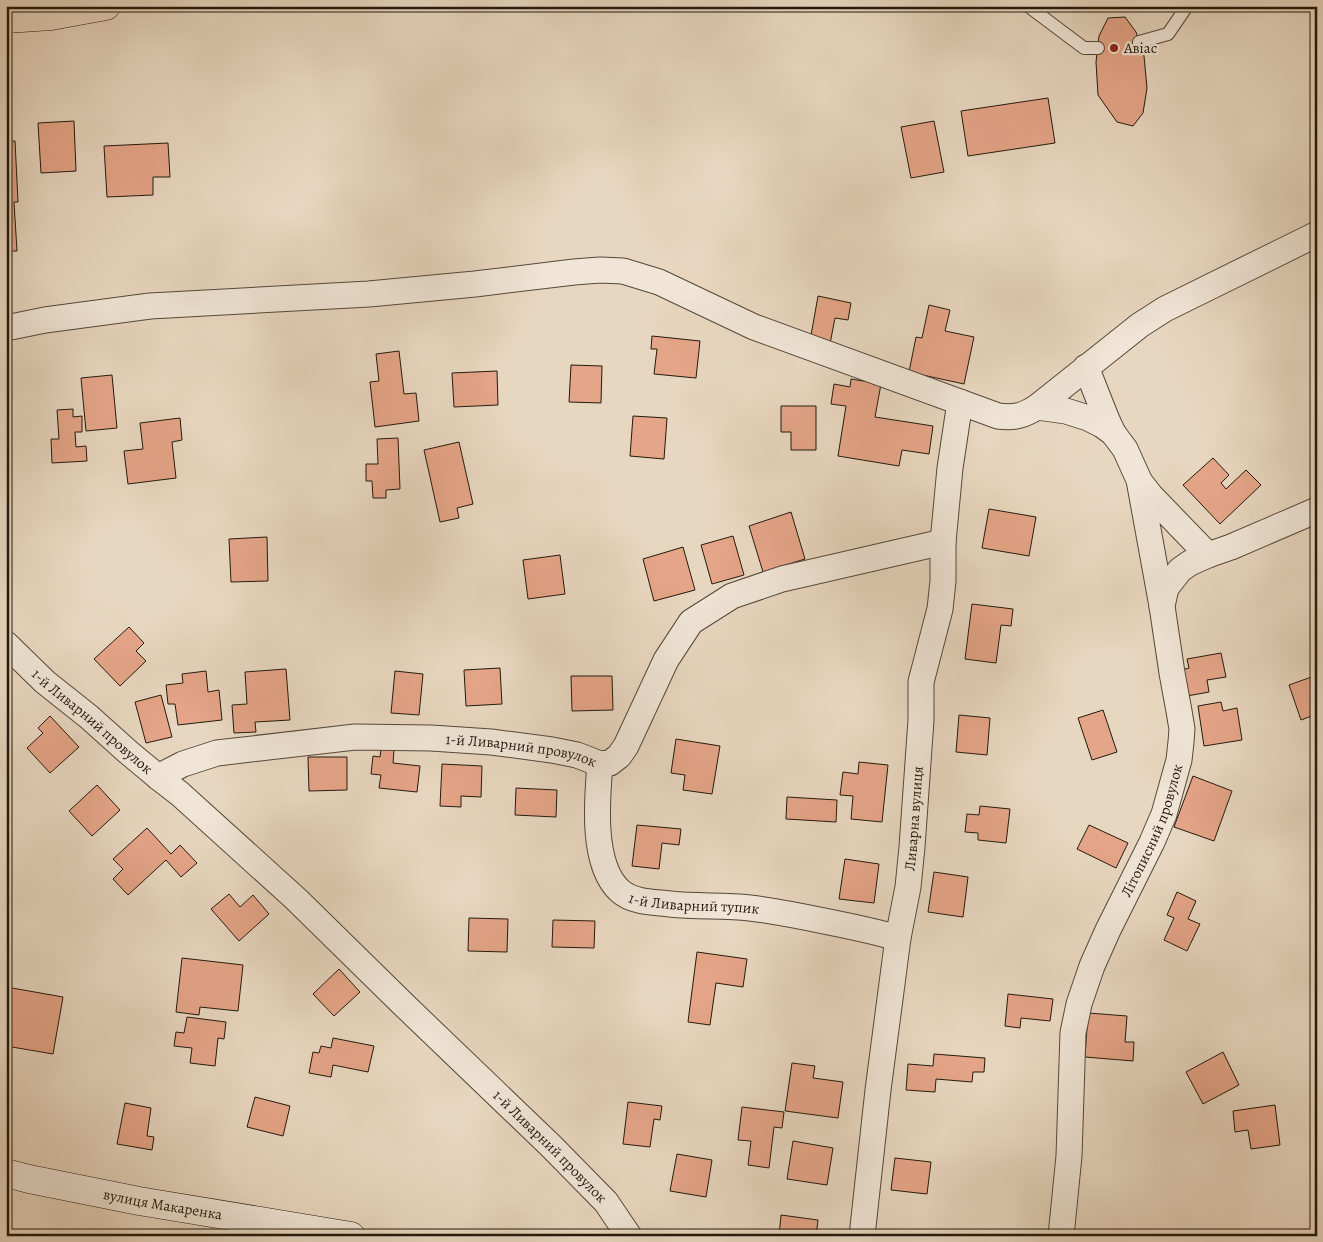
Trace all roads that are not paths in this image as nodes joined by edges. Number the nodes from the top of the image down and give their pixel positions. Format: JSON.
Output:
{"nodes":[{"id":1,"x":106,"y":6,"type":"edge"},
{"id":2,"x":1028,"y":6,"type":"edge"},
{"id":3,"x":1188,"y":6,"type":"edge"},
{"id":4,"x":6,"y":19,"type":"edge"},
{"id":5,"x":1139,"y":42,"type":"dead end"},
{"id":6,"x":1098,"y":48,"type":"dead end"},
{"id":7,"x":1317,"y":234,"type":"edge"},
{"id":8,"x":6,"y":328,"type":"edge"},
{"id":9,"x":1086,"y":367,"type":"junction"},
{"id":10,"x":960,"y":402,"type":"junction"},
{"id":11,"x":1037,"y":407,"type":"junction"},
{"id":12,"x":1114,"y":433,"type":"junction"},
{"id":13,"x":1139,"y":480,"type":"junction"},
{"id":14,"x":1317,"y":510,"type":"edge"},
{"id":15,"x":943,"y":542,"type":"junction"},
{"id":16,"x":1208,"y":555,"type":"junction"},
{"id":17,"x":1162,"y":606,"type":"junction"},
{"id":18,"x":6,"y":644,"type":"edge"},
{"id":19,"x":600,"y":764,"type":"junction"},
{"id":20,"x":158,"y":777,"type":"junction"},
{"id":21,"x":898,"y":938,"type":"junction"},
{"id":22,"x":6,"y":1173,"type":"edge"},
{"id":23,"x":351,"y":1236,"type":"edge"},
{"id":24,"x":629,"y":1236,"type":"edge"},
{"id":25,"x":862,"y":1236,"type":"edge"},
{"id":26,"x":1061,"y":1236,"type":"edge"}],
"edges":[{"from":1,"to":4,"type":"main road"},
{"from":2,"to":6,"type":"lane"},
{"from":3,"to":5,"type":"lane"},
{"from":7,"to":9,"type":"street"},
{"from":8,"to":10,"type":"street"},
{"from":9,"to":11,"type":"street"},
{"from":9,"to":12,"type":"street"},
{"from":10,"to":11,"type":"street"},
{"from":10,"to":15,"type":"street","name":"Ливарна вулиця"},
{"from":11,"to":12,"type":"street"},
{"from":12,"to":13,"type":"street"},
{"from":13,"to":16,"type":"street"},
{"from":13,"to":17,"type":"street"},
{"from":14,"to":16,"type":"street","name":"Літописний провулок"},
{"from":15,"to":19,"type":"street","name":"1-й Ливарний провулок"},
{"from":15,"to":21,"type":"street","name":"Ливарна вулиця"},
{"from":16,"to":17,"type":"street","name":"Літописний провулок"},
{"from":17,"to":26,"type":"street","name":"Літописний провулок"},
{"from":18,"to":20,"type":"street","name":"1-й Ливарний провулок"},
{"from":19,"to":20,"type":"street","name":"1-й Ливарний провулок"},
{"from":19,"to":21,"type":"street","name":"1-й Ливарний тупик"},
{"from":20,"to":24,"type":"street","name":"1-й Ливарний провулок"},
{"from":21,"to":25,"type":"street","name":"Ливарна вулиця"},
{"from":22,"to":23,"type":"main road","name":"вулиця Макаренка"}]}
